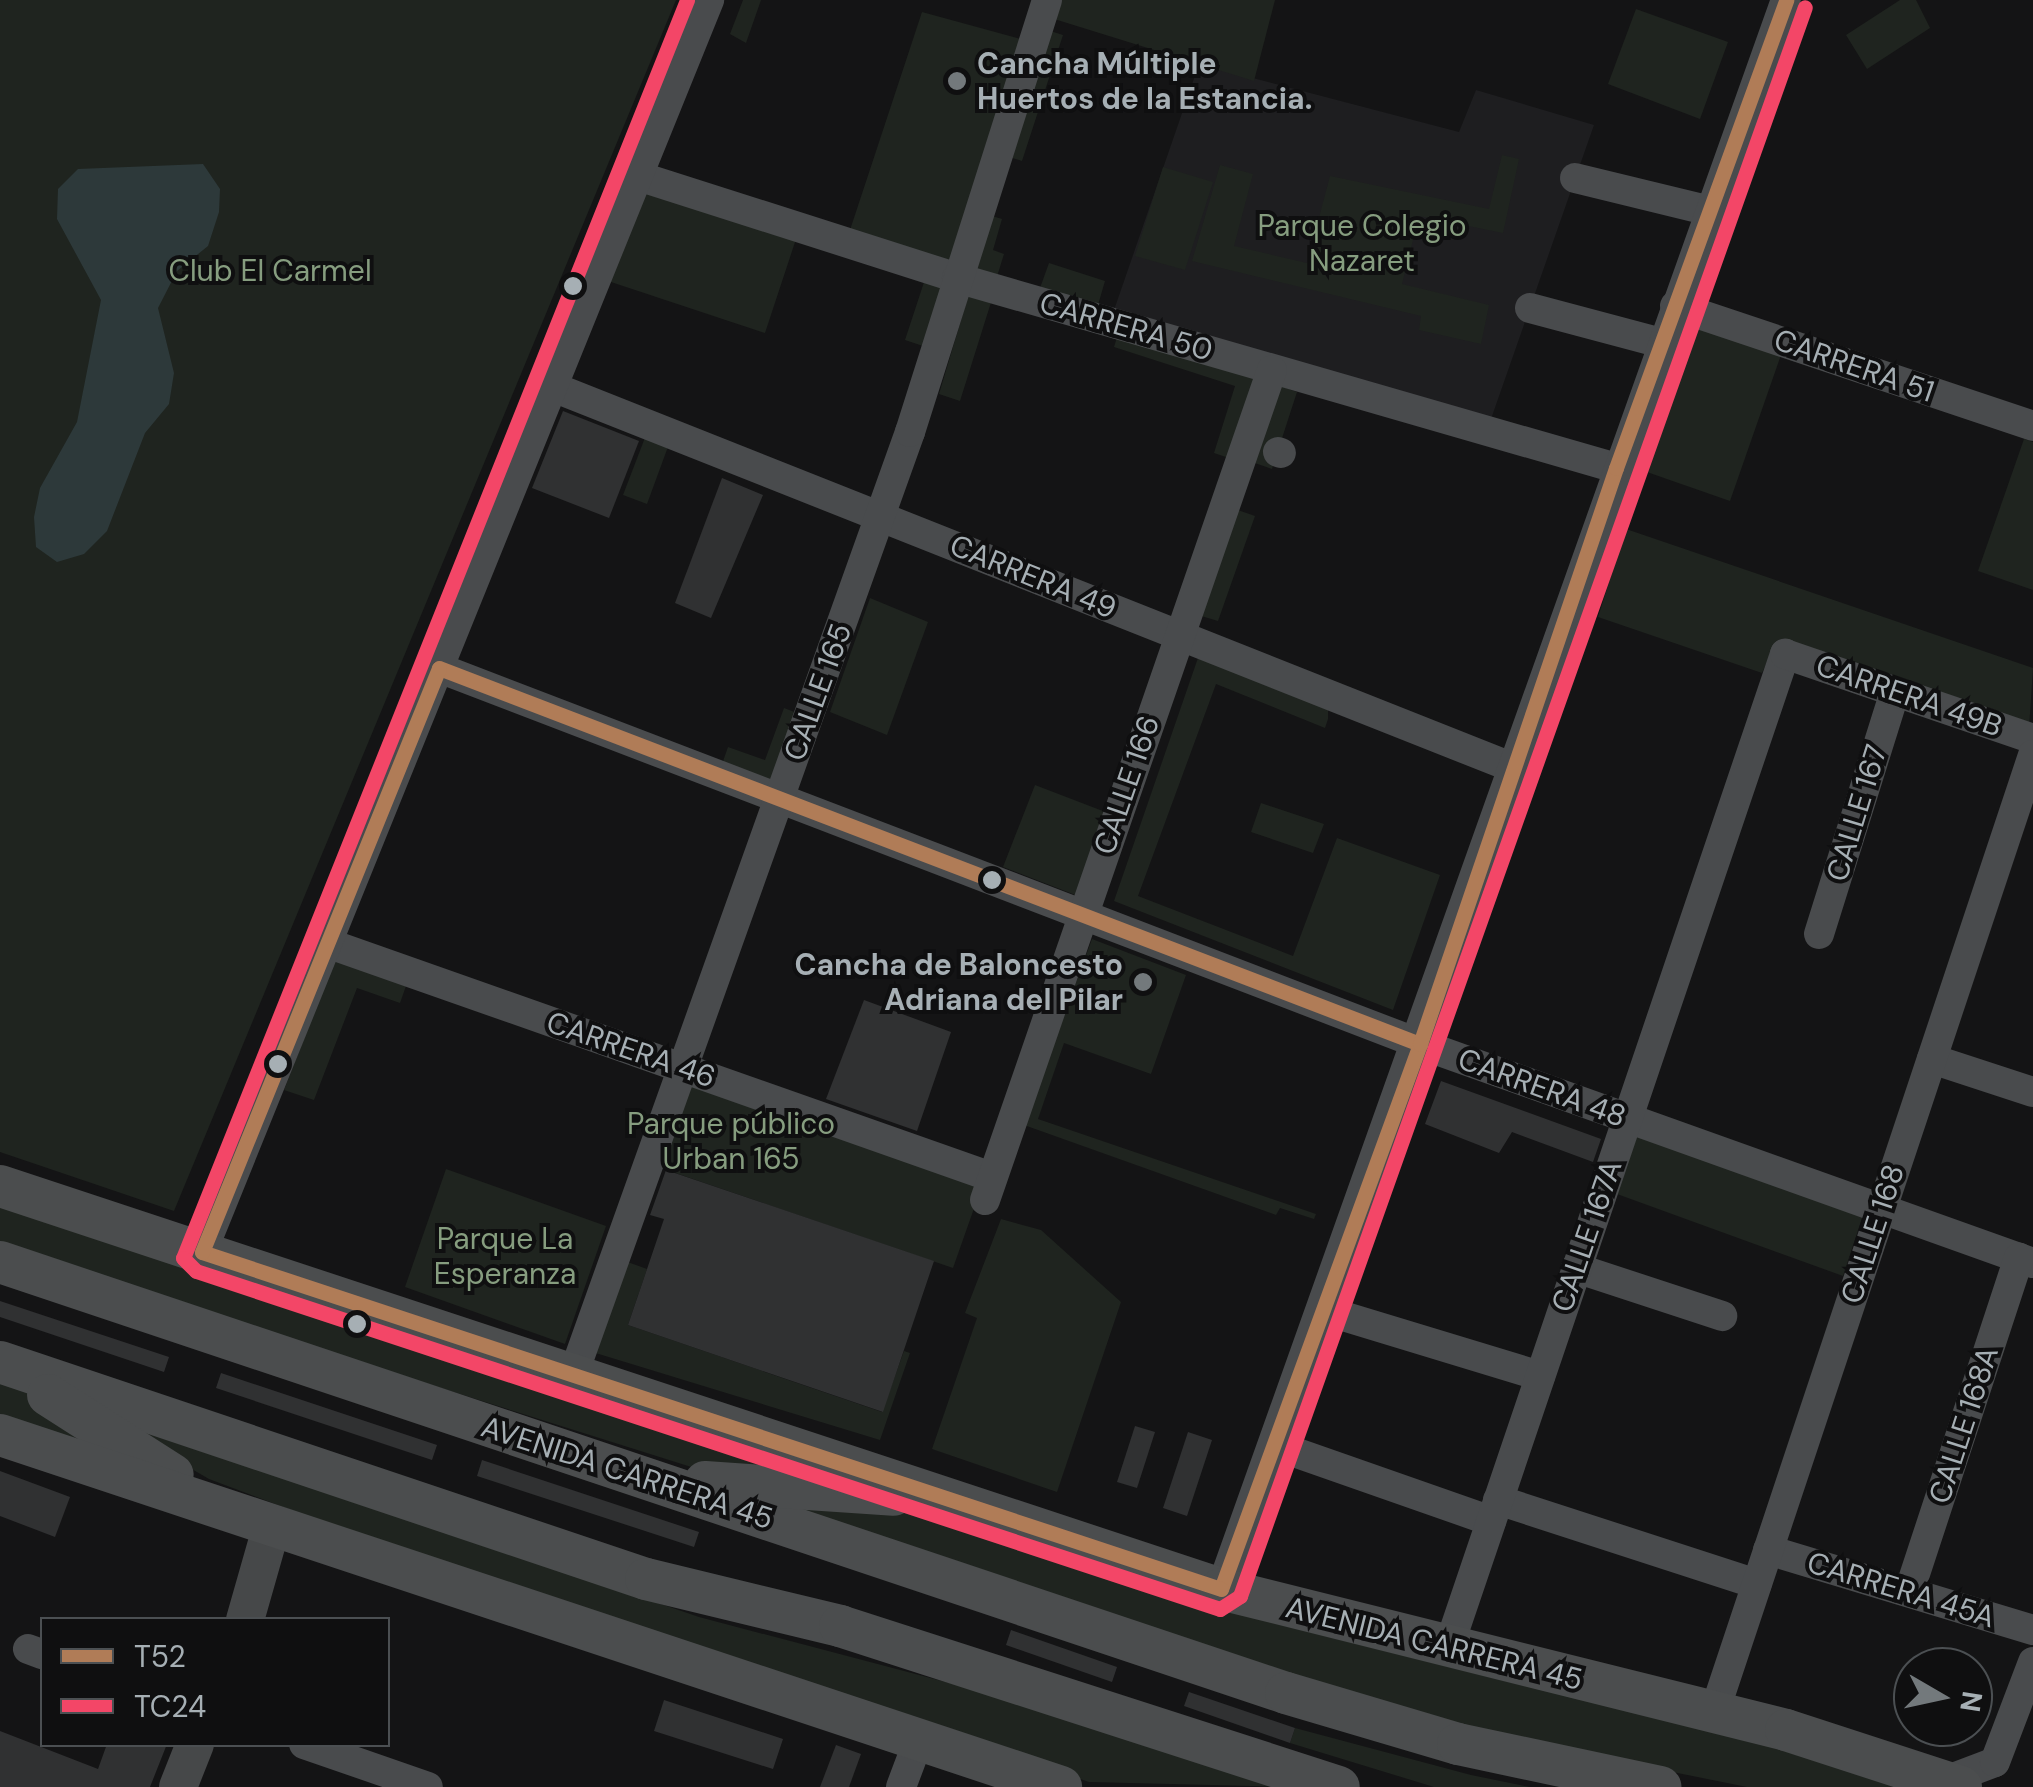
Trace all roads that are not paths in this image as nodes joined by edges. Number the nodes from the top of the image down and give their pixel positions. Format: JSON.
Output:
{"nodes":[{"id":1,"x":710,"y":0,"type":"edge"},
{"id":2,"x":1047,"y":0,"type":"edge"},
{"id":3,"x":1786,"y":0,"type":"edge"},
{"id":4,"x":638,"y":176,"type":"junction"},
{"id":5,"x":1575,"y":178,"type":"dead end"},
{"id":6,"x":1710,"y":212,"type":"junction"},
{"id":7,"x":956,"y":278,"type":"junction"},
{"id":8,"x":1675,"y":306,"type":"junction"},
{"id":9,"x":1530,"y":308,"type":"dead end"},
{"id":10,"x":1662,"y":343,"type":"junction"},
{"id":11,"x":1272,"y":370,"type":"junction"},
{"id":12,"x":553,"y":387,"type":"junction"},
{"id":13,"x":2033,"y":426,"type":"edge"},
{"id":14,"x":1616,"y":468,"type":"junction"},
{"id":15,"x":880,"y":516,"type":"junction"},
{"id":16,"x":1179,"y":635,"type":"junction"},
{"id":17,"x":1784,"y":654,"type":"joint"},
{"id":18,"x":439,"y":668,"type":"junction"},
{"id":19,"x":1895,"y":692,"type":"junction"},
{"id":20,"x":2032,"y":754,"type":"edge"},
{"id":21,"x":1514,"y":768,"type":"junction"},
{"id":22,"x":779,"y":798,"type":"junction"},
{"id":23,"x":1081,"y":914,"type":"junction"},
{"id":24,"x":1819,"y":934,"type":"dead end"},
{"id":25,"x":327,"y":943,"type":"junction"},
{"id":26,"x":1420,"y":1044,"type":"junction"},
{"id":27,"x":1932,"y":1058,"type":"junction"},
{"id":28,"x":683,"y":1068,"type":"junction"},
{"id":29,"x":2033,"y":1092,"type":"edge"},
{"id":30,"x":1627,"y":1118,"type":"junction"},
{"id":31,"x":0,"y":1186,"type":"edge"},
{"id":32,"x":988,"y":1189,"type":"joint"},
{"id":33,"x":1882,"y":1209,"type":"junction"},
{"id":34,"x":202,"y":1252,"type":"junction"},
{"id":35,"x":2026,"y":1260,"type":"edge"},
{"id":36,"x":0,"y":1262,"type":"edge"},
{"id":37,"x":1576,"y":1268,"type":"junction"},
{"id":38,"x":1323,"y":1310,"type":"junction"},
{"id":39,"x":1722,"y":1316,"type":"dead end"},
{"id":40,"x":0,"y":1364,"type":"edge"},
{"id":41,"x":1540,"y":1376,"type":"junction"},
{"id":42,"x":572,"y":1378,"type":"junction"},
{"id":43,"x":0,"y":1435,"type":"edge"},
{"id":44,"x":1274,"y":1445,"type":"junction"},
{"id":45,"x":618,"y":1472,"type":"junction"},
{"id":46,"x":959,"y":1500,"type":"junction"},
{"id":47,"x":1495,"y":1510,"type":"junction"},
{"id":48,"x":290,"y":1531,"type":"junction"},
{"id":49,"x":1768,"y":1550,"type":"junction"},
{"id":50,"x":1757,"y":1584,"type":"junction"},
{"id":51,"x":1221,"y":1589,"type":"junction"},
{"id":52,"x":1909,"y":1592,"type":"junction"},
{"id":53,"x":251,"y":1606,"type":"edge"},
{"id":54,"x":2033,"y":1630,"type":"edge"},
{"id":55,"x":1448,"y":1649,"type":"junction"},
{"id":56,"x":2033,"y":1662,"type":"edge"},
{"id":57,"x":1714,"y":1713,"type":"junction"},
{"id":58,"x":918,"y":1739,"type":"junction"},
{"id":59,"x":194,"y":1747,"type":"edge"},
{"id":60,"x":313,"y":1747,"type":"edge"},
{"id":61,"x":1953,"y":1784,"type":"edge"},
{"id":62,"x":178,"y":1787,"type":"edge"},
{"id":63,"x":428,"y":1787,"type":"edge"},
{"id":64,"x":901,"y":1787,"type":"edge"},
{"id":65,"x":1061,"y":1787,"type":"edge"},
{"id":66,"x":1338,"y":1787,"type":"edge"},
{"id":67,"x":1660,"y":1787,"type":"edge"}],
"edges":[{"from":1,"to":4,"type":"street"},
{"from":2,"to":7,"type":"street","name":"CALLE 165"},
{"from":3,"to":6,"type":"street"},
{"from":4,"to":7,"type":"street","name":"CARRERA 50"},
{"from":4,"to":12,"type":"street"},
{"from":5,"to":6,"type":"street"},
{"from":6,"to":8,"type":"street"},
{"from":7,"to":11,"type":"street","name":"CARRERA 50"},
{"from":7,"to":15,"type":"street","name":"CALLE 165"},
{"from":8,"to":10,"type":"street"},
{"from":8,"to":13,"type":"street","name":"CARRERA 51"},
{"from":9,"to":10,"type":"street"},
{"from":10,"to":14,"type":"street"},
{"from":11,"to":14,"type":"street","name":"CARRERA 50"},
{"from":11,"to":16,"type":"street","name":"CALLE 166"},
{"from":12,"to":15,"type":"street","name":"CARRERA 49"},
{"from":12,"to":18,"type":"street"},
{"from":14,"to":21,"type":"street"},
{"from":15,"to":16,"type":"street","name":"CARRERA 49"},
{"from":15,"to":22,"type":"street","name":"CALLE 165"},
{"from":16,"to":21,"type":"street","name":"CARRERA 49"},
{"from":16,"to":23,"type":"street","name":"CALLE 166"},
{"from":17,"to":19,"type":"street","name":"CARRERA 49B"},
{"from":17,"to":30,"type":"street","name":"CALLE 167A"},
{"from":18,"to":22,"type":"street","name":"CARRERA 48"},
{"from":18,"to":25,"type":"street"},
{"from":19,"to":20,"type":"street","name":"CARRERA 49B"},
{"from":19,"to":24,"type":"street","name":"CALLE 167"},
{"from":20,"to":27,"type":"street","name":"CALLE 168"},
{"from":21,"to":26,"type":"street"},
{"from":22,"to":23,"type":"street","name":"CARRERA 48"},
{"from":22,"to":28,"type":"street","name":"CALLE 165"},
{"from":23,"to":26,"type":"street","name":"CARRERA 48"},
{"from":23,"to":32,"type":"street","name":"CALLE 166"},
{"from":25,"to":28,"type":"street","name":"CARRERA 46"},
{"from":25,"to":34,"type":"street"},
{"from":26,"to":30,"type":"street","name":"CARRERA 48"},
{"from":26,"to":38,"type":"street"},
{"from":27,"to":29,"type":"street"},
{"from":27,"to":33,"type":"street","name":"CALLE 168"},
{"from":28,"to":32,"type":"street","name":"CARRERA 46"},
{"from":28,"to":42,"type":"street","name":"CALLE 165"},
{"from":30,"to":33,"type":"street","name":"CARRERA 48"},
{"from":30,"to":37,"type":"street","name":"CALLE 167A"},
{"from":31,"to":34,"type":"highway","name":"AVENIDA CARRERA 45"},
{"from":33,"to":35,"type":"street","name":"CARRERA 48"},
{"from":33,"to":49,"type":"street","name":"CALLE 168"},
{"from":34,"to":42,"type":"highway","name":"AVENIDA CARRERA 45"},
{"from":35,"to":52,"type":"street","name":"CALLE 168A"},
{"from":36,"to":45,"type":"highway","name":"AVENIDA CARRERA 45"},
{"from":37,"to":39,"type":"street"},
{"from":37,"to":41,"type":"street","name":"CALLE 167A"},
{"from":38,"to":41,"type":"street"},
{"from":38,"to":44,"type":"street"},
{"from":40,"to":48,"type":"highway"},
{"from":40,"to":66,"type":"highway"},
{"from":41,"to":47,"type":"street","name":"CALLE 167A"},
{"from":42,"to":46,"type":"highway","name":"AVENIDA CARRERA 45"},
{"from":43,"to":48,"type":"highway"},
{"from":44,"to":47,"type":"street"},
{"from":44,"to":51,"type":"street"},
{"from":45,"to":46,"type":"highway"},
{"from":45,"to":67,"type":"highway","name":"AVENIDA CARRERA 45"},
{"from":46,"to":51,"type":"highway","name":"AVENIDA CARRERA 45"},
{"from":47,"to":50,"type":"street"},
{"from":47,"to":55,"type":"street","name":"CALLE 167A"},
{"from":48,"to":53,"type":"main road"},
{"from":48,"to":58,"type":"highway"},
{"from":49,"to":50,"type":"street","name":"CALLE 168"},
{"from":49,"to":52,"type":"street","name":"CARRERA 45A"},
{"from":50,"to":57,"type":"street","name":"CALLE 168"},
{"from":51,"to":55,"type":"highway","name":"AVENIDA CARRERA 45"},
{"from":52,"to":54,"type":"street","name":"CARRERA 45A"},
{"from":55,"to":57,"type":"highway","name":"AVENIDA CARRERA 45"},
{"from":56,"to":61,"type":"street"},
{"from":57,"to":61,"type":"highway","name":"AVENIDA CARRERA 45"},
{"from":58,"to":64,"type":"street"},
{"from":58,"to":65,"type":"highway"},
{"from":59,"to":62,"type":"main road"},
{"from":60,"to":63,"type":"street"}]}
